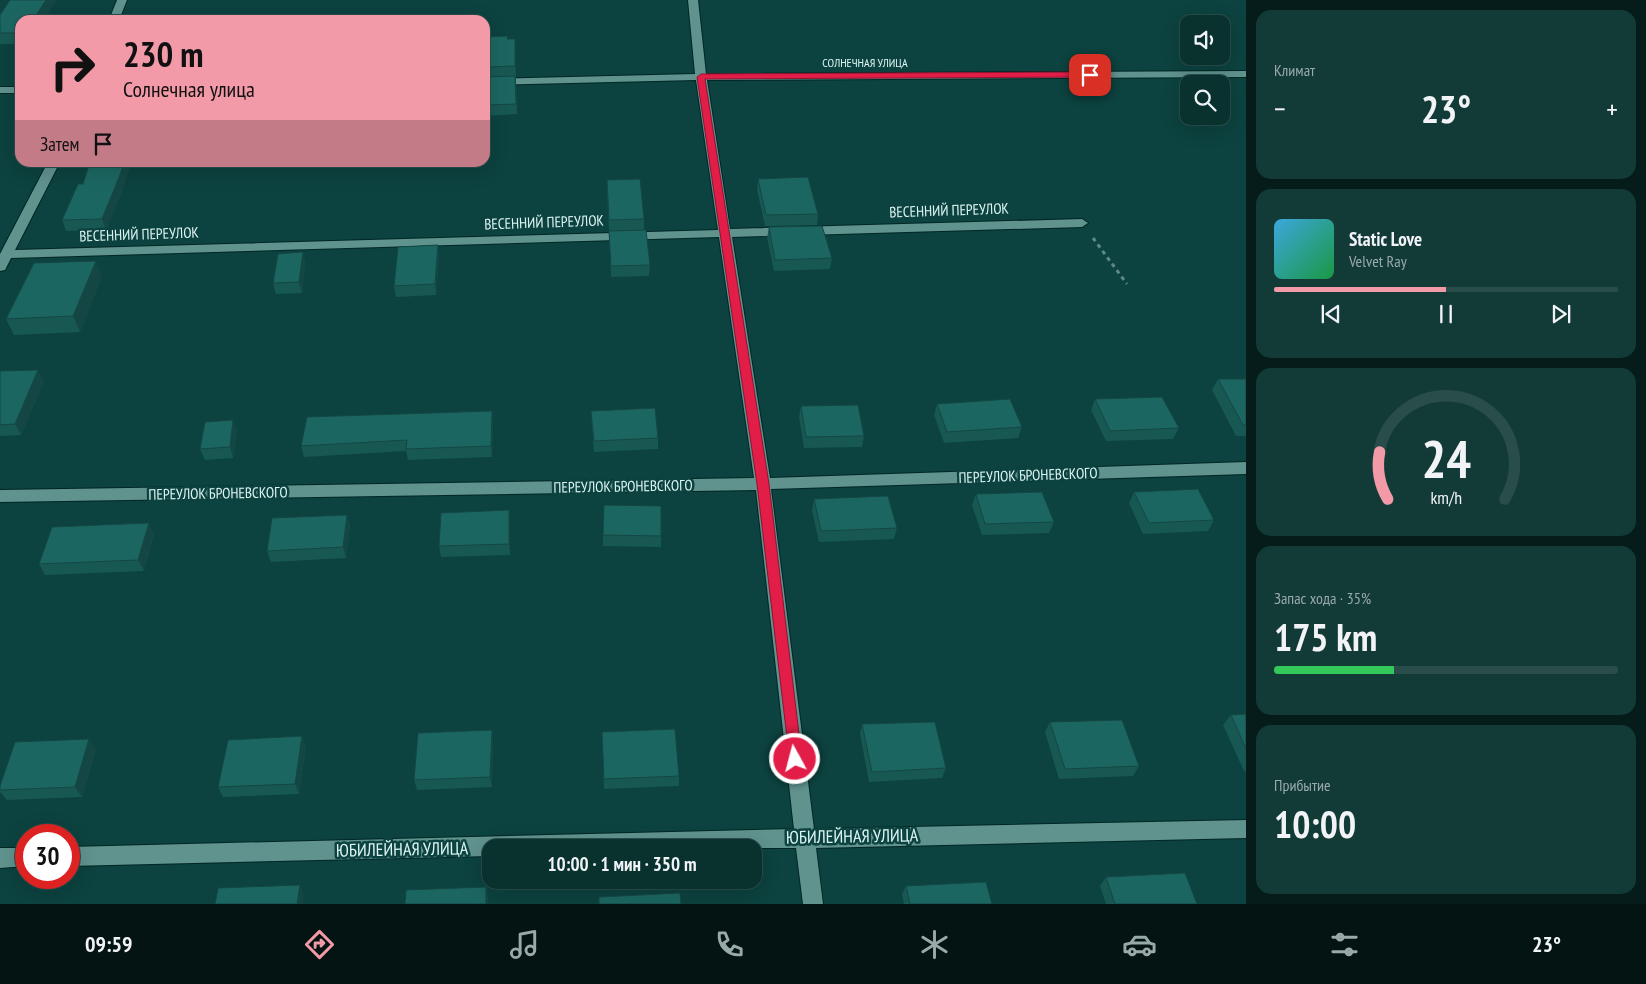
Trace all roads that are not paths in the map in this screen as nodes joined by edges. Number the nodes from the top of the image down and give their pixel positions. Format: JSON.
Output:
{"nodes":[{"id":1,"x":122,"y":0,"type":"edge"},
{"id":2,"x":693,"y":0,"type":"edge"},
{"id":3,"x":116,"y":15,"type":"edge"},
{"id":4,"x":1246,"y":74,"type":"edge"},
{"id":5,"x":701,"y":77,"type":"junction"},
{"id":6,"x":490,"y":82,"type":"edge"},
{"id":7,"x":0,"y":90,"type":"edge"},
{"id":8,"x":15,"y":90,"type":"edge"},
{"id":9,"x":51,"y":167,"type":"edge"},
{"id":10,"x":1082,"y":223,"type":"road end"},
{"id":11,"x":724,"y":233,"type":"junction"},
{"id":12,"x":6,"y":254,"type":"junction"},
{"id":13,"x":0,"y":267,"type":"edge"},
{"id":14,"x":1246,"y":468,"type":"edge"},
{"id":15,"x":763,"y":484,"type":"junction"},
{"id":16,"x":0,"y":496,"type":"edge"},
{"id":17,"x":1246,"y":829,"type":"edge"},
{"id":18,"x":805,"y":837,"type":"junction"},
{"id":19,"x":80,"y":856,"type":"edge"},
{"id":20,"x":0,"y":858,"type":"edge"},
{"id":21,"x":15,"y":858,"type":"edge"},
{"id":22,"x":813,"y":904,"type":"edge"}],
"edges":[{"from":1,"to":3,"type":"street"},
{"from":2,"to":5,"type":"street"},
{"from":4,"to":5,"type":"street","name":"СОЛНЕЧНАЯ УЛИЦА"},
{"from":5,"to":6,"type":"street","name":"СОЛНЕЧНАЯ УЛИЦА"},
{"from":5,"to":11,"type":"street"},
{"from":7,"to":8,"type":"street"},
{"from":9,"to":12,"type":"street"},
{"from":10,"to":11,"type":"street","name":"ВЕСЕННИЙ ПЕРЕУЛОК"},
{"from":11,"to":12,"type":"street","name":"ВЕСЕННИЙ ПЕРЕУЛОК"},
{"from":11,"to":15,"type":"street"},
{"from":12,"to":13,"type":"street"},
{"from":14,"to":15,"type":"street","name":"ПЕРЕУЛОК БРОНЕВСКОГО"},
{"from":15,"to":16,"type":"street","name":"ПЕРЕУЛОК БРОНЕВСКОГО"},
{"from":15,"to":18,"type":"street"},
{"from":17,"to":18,"type":"street","name":"ЮБИЛЕЙНАЯ УЛИЦА"},
{"from":18,"to":19,"type":"street","name":"ЮБИЛЕЙНАЯ УЛИЦА"},
{"from":18,"to":22,"type":"street"},
{"from":20,"to":21,"type":"street"}]}
